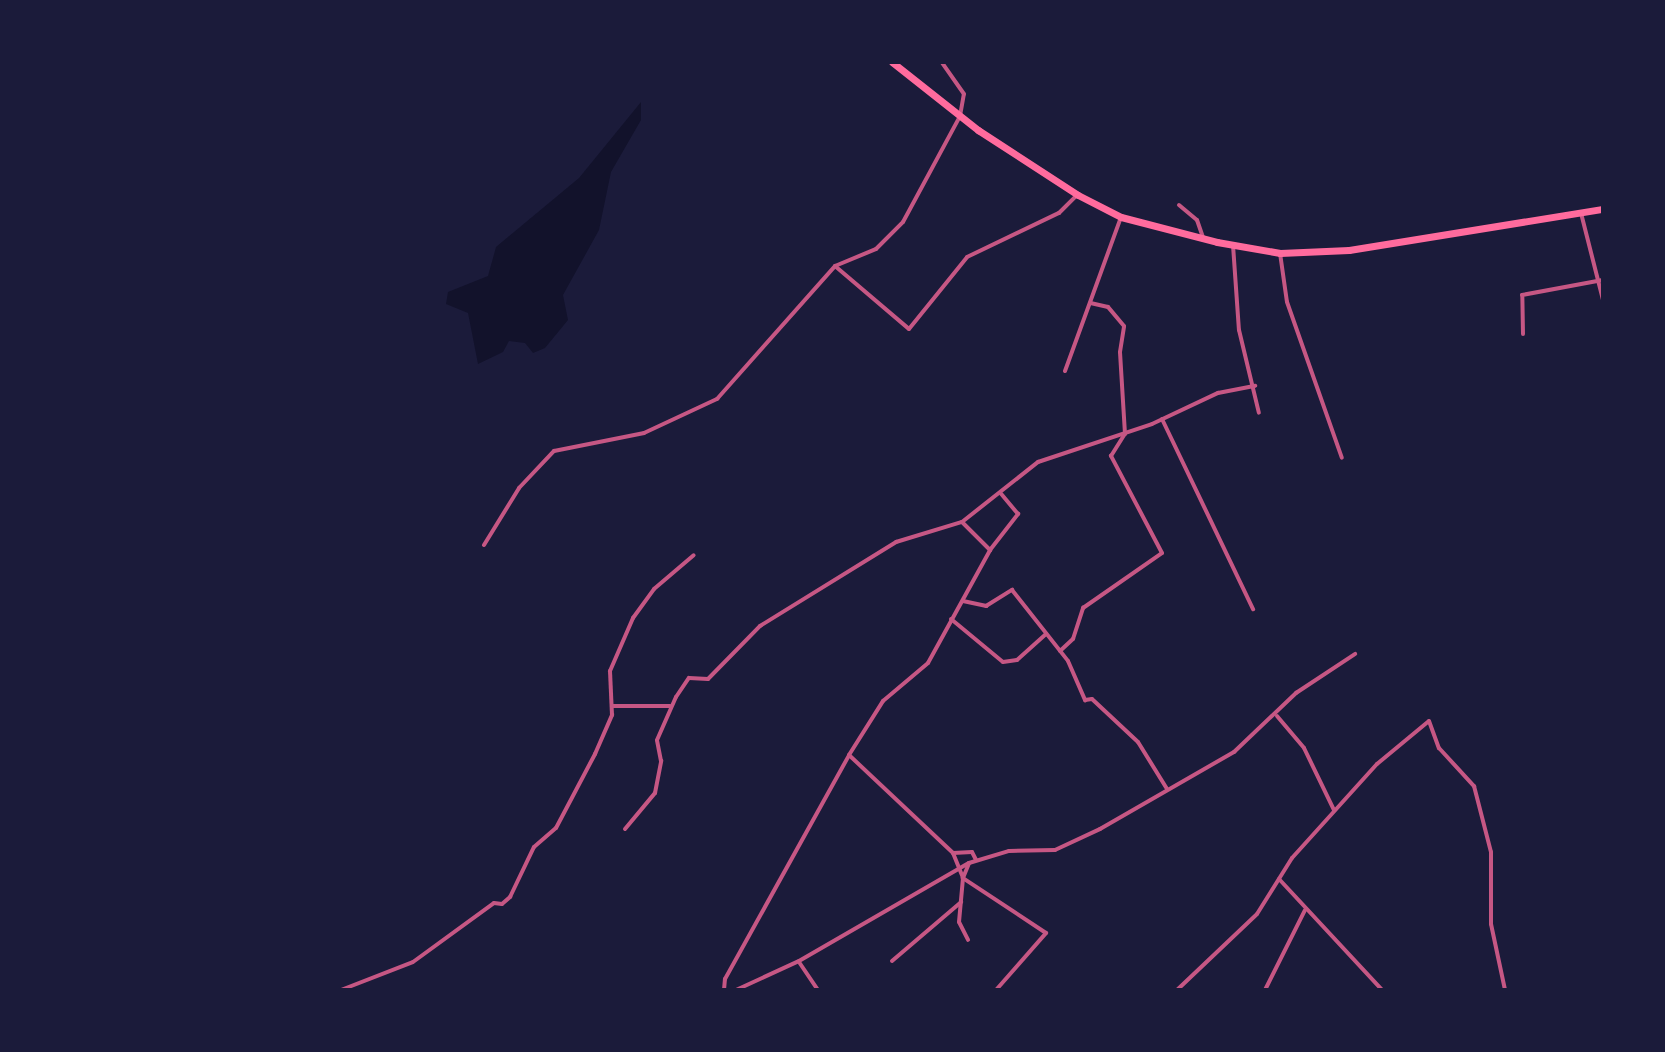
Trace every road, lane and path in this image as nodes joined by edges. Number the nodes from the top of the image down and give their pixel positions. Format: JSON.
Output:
{"nodes":[{"id":1,"x":892,"y":62,"type":"edge"},
{"id":2,"x":942,"y":62,"type":"edge"},
{"id":3,"x":960,"y":116,"type":"junction"},
{"id":4,"x":1078,"y":195,"type":"junction"},
{"id":5,"x":1179,"y":205,"type":"dead end"},
{"id":6,"x":1603,"y":209,"type":"edge"},
{"id":7,"x":1581,"y":213,"type":"junction"},
{"id":8,"x":1121,"y":217,"type":"junction"},
{"id":9,"x":1204,"y":239,"type":"junction"},
{"id":10,"x":1233,"y":245,"type":"junction"},
{"id":11,"x":1280,"y":253,"type":"junction"},
{"id":12,"x":835,"y":266,"type":"junction"},
{"id":13,"x":1602,"y":280,"type":"edge"},
{"id":14,"x":1603,"y":300,"type":"edge"},
{"id":15,"x":1090,"y":303,"type":"junction"},
{"id":16,"x":1523,"y":334,"type":"dead end"},
{"id":17,"x":1065,"y":371,"type":"dead end"},
{"id":18,"x":1255,"y":386,"type":"junction"},
{"id":19,"x":1259,"y":413,"type":"dead end"},
{"id":20,"x":1162,"y":419,"type":"junction"},
{"id":21,"x":1125,"y":434,"type":"junction"},
{"id":22,"x":1342,"y":458,"type":"dead end"},
{"id":23,"x":1001,"y":494,"type":"junction"},
{"id":24,"x":962,"y":522,"type":"junction"},
{"id":25,"x":484,"y":545,"type":"dead end"},
{"id":26,"x":990,"y":550,"type":"junction"},
{"id":27,"x":694,"y":555,"type":"dead end"},
{"id":28,"x":963,"y":601,"type":"junction"},
{"id":29,"x":1253,"y":609,"type":"dead end"},
{"id":30,"x":951,"y":619,"type":"junction"},
{"id":31,"x":1046,"y":634,"type":"junction"},
{"id":32,"x":1060,"y":651,"type":"junction"},
{"id":33,"x":1355,"y":654,"type":"dead end"},
{"id":34,"x":671,"y":705,"type":"junction"},
{"id":35,"x":612,"y":706,"type":"junction"},
{"id":36,"x":1277,"y":716,"type":"junction"},
{"id":37,"x":849,"y":755,"type":"junction"},
{"id":38,"x":1167,"y":789,"type":"junction"},
{"id":39,"x":1334,"y":810,"type":"junction"},
{"id":40,"x":625,"y":829,"type":"dead end"},
{"id":41,"x":953,"y":853,"type":"junction"},
{"id":42,"x":976,"y":860,"type":"junction"},
{"id":43,"x":969,"y":863,"type":"junction"},
{"id":44,"x":961,"y":868,"type":"junction"},
{"id":45,"x":963,"y":878,"type":"junction"},
{"id":46,"x":1279,"y":879,"type":"junction"},
{"id":47,"x":961,"y":902,"type":"junction"},
{"id":48,"x":1305,"y":910,"type":"junction"},
{"id":49,"x":968,"y":940,"type":"dead end"},
{"id":50,"x":799,"y":961,"type":"junction"},
{"id":51,"x":892,"y":961,"type":"dead end"},
{"id":52,"x":723,"y":989,"type":"edge"},
{"id":53,"x":341,"y":990,"type":"edge"},
{"id":54,"x":736,"y":990,"type":"edge"},
{"id":55,"x":818,"y":990,"type":"edge"},
{"id":56,"x":996,"y":990,"type":"edge"},
{"id":57,"x":1177,"y":990,"type":"edge"},
{"id":58,"x":1265,"y":990,"type":"edge"},
{"id":59,"x":1382,"y":990,"type":"edge"},
{"id":60,"x":1505,"y":990,"type":"edge"}],
"edges":[{"from":1,"to":3,"type":"highway"},
{"from":2,"to":3,"type":"street"},
{"from":3,"to":4,"type":"highway"},
{"from":3,"to":12,"type":"street"},
{"from":4,"to":8,"type":"highway"},
{"from":4,"to":12,"type":"street"},
{"from":5,"to":9,"type":"street"},
{"from":6,"to":7,"type":"highway"},
{"from":7,"to":11,"type":"highway"},
{"from":7,"to":13,"type":"street"},
{"from":8,"to":9,"type":"highway"},
{"from":8,"to":15,"type":"street"},
{"from":9,"to":10,"type":"highway"},
{"from":10,"to":11,"type":"highway"},
{"from":10,"to":18,"type":"street"},
{"from":11,"to":22,"type":"street"},
{"from":12,"to":25,"type":"street"},
{"from":13,"to":14,"type":"street"},
{"from":13,"to":16,"type":"street"},
{"from":15,"to":17,"type":"street"},
{"from":15,"to":21,"type":"street"},
{"from":18,"to":19,"type":"street"},
{"from":18,"to":20,"type":"street"},
{"from":20,"to":21,"type":"street"},
{"from":20,"to":29,"type":"street"},
{"from":21,"to":23,"type":"street"},
{"from":21,"to":32,"type":"street"},
{"from":23,"to":24,"type":"street"},
{"from":23,"to":26,"type":"street"},
{"from":24,"to":26,"type":"street"},
{"from":24,"to":34,"type":"street"},
{"from":26,"to":28,"type":"street"},
{"from":27,"to":35,"type":"street"},
{"from":28,"to":30,"type":"street"},
{"from":28,"to":31,"type":"street"},
{"from":30,"to":31,"type":"street"},
{"from":30,"to":37,"type":"street"},
{"from":31,"to":32,"type":"street"},
{"from":32,"to":38,"type":"street"},
{"from":33,"to":36,"type":"street"},
{"from":34,"to":35,"type":"street"},
{"from":34,"to":40,"type":"street"},
{"from":35,"to":53,"type":"street"},
{"from":36,"to":38,"type":"street"},
{"from":36,"to":39,"type":"street"},
{"from":37,"to":41,"type":"street"},
{"from":37,"to":52,"type":"street"},
{"from":38,"to":42,"type":"street"},
{"from":39,"to":46,"type":"street"},
{"from":39,"to":60,"type":"street"},
{"from":41,"to":42,"type":"street"},
{"from":41,"to":44,"type":"street"},
{"from":42,"to":43,"type":"street"},
{"from":43,"to":44,"type":"street"},
{"from":43,"to":45,"type":"street"},
{"from":44,"to":45,"type":"street"},
{"from":44,"to":50,"type":"street"},
{"from":45,"to":47,"type":"street"},
{"from":45,"to":56,"type":"street"},
{"from":46,"to":48,"type":"street"},
{"from":46,"to":57,"type":"street"},
{"from":47,"to":49,"type":"street"},
{"from":47,"to":51,"type":"street"},
{"from":48,"to":58,"type":"street"},
{"from":48,"to":59,"type":"street"},
{"from":50,"to":54,"type":"street"},
{"from":50,"to":55,"type":"street"}]}
